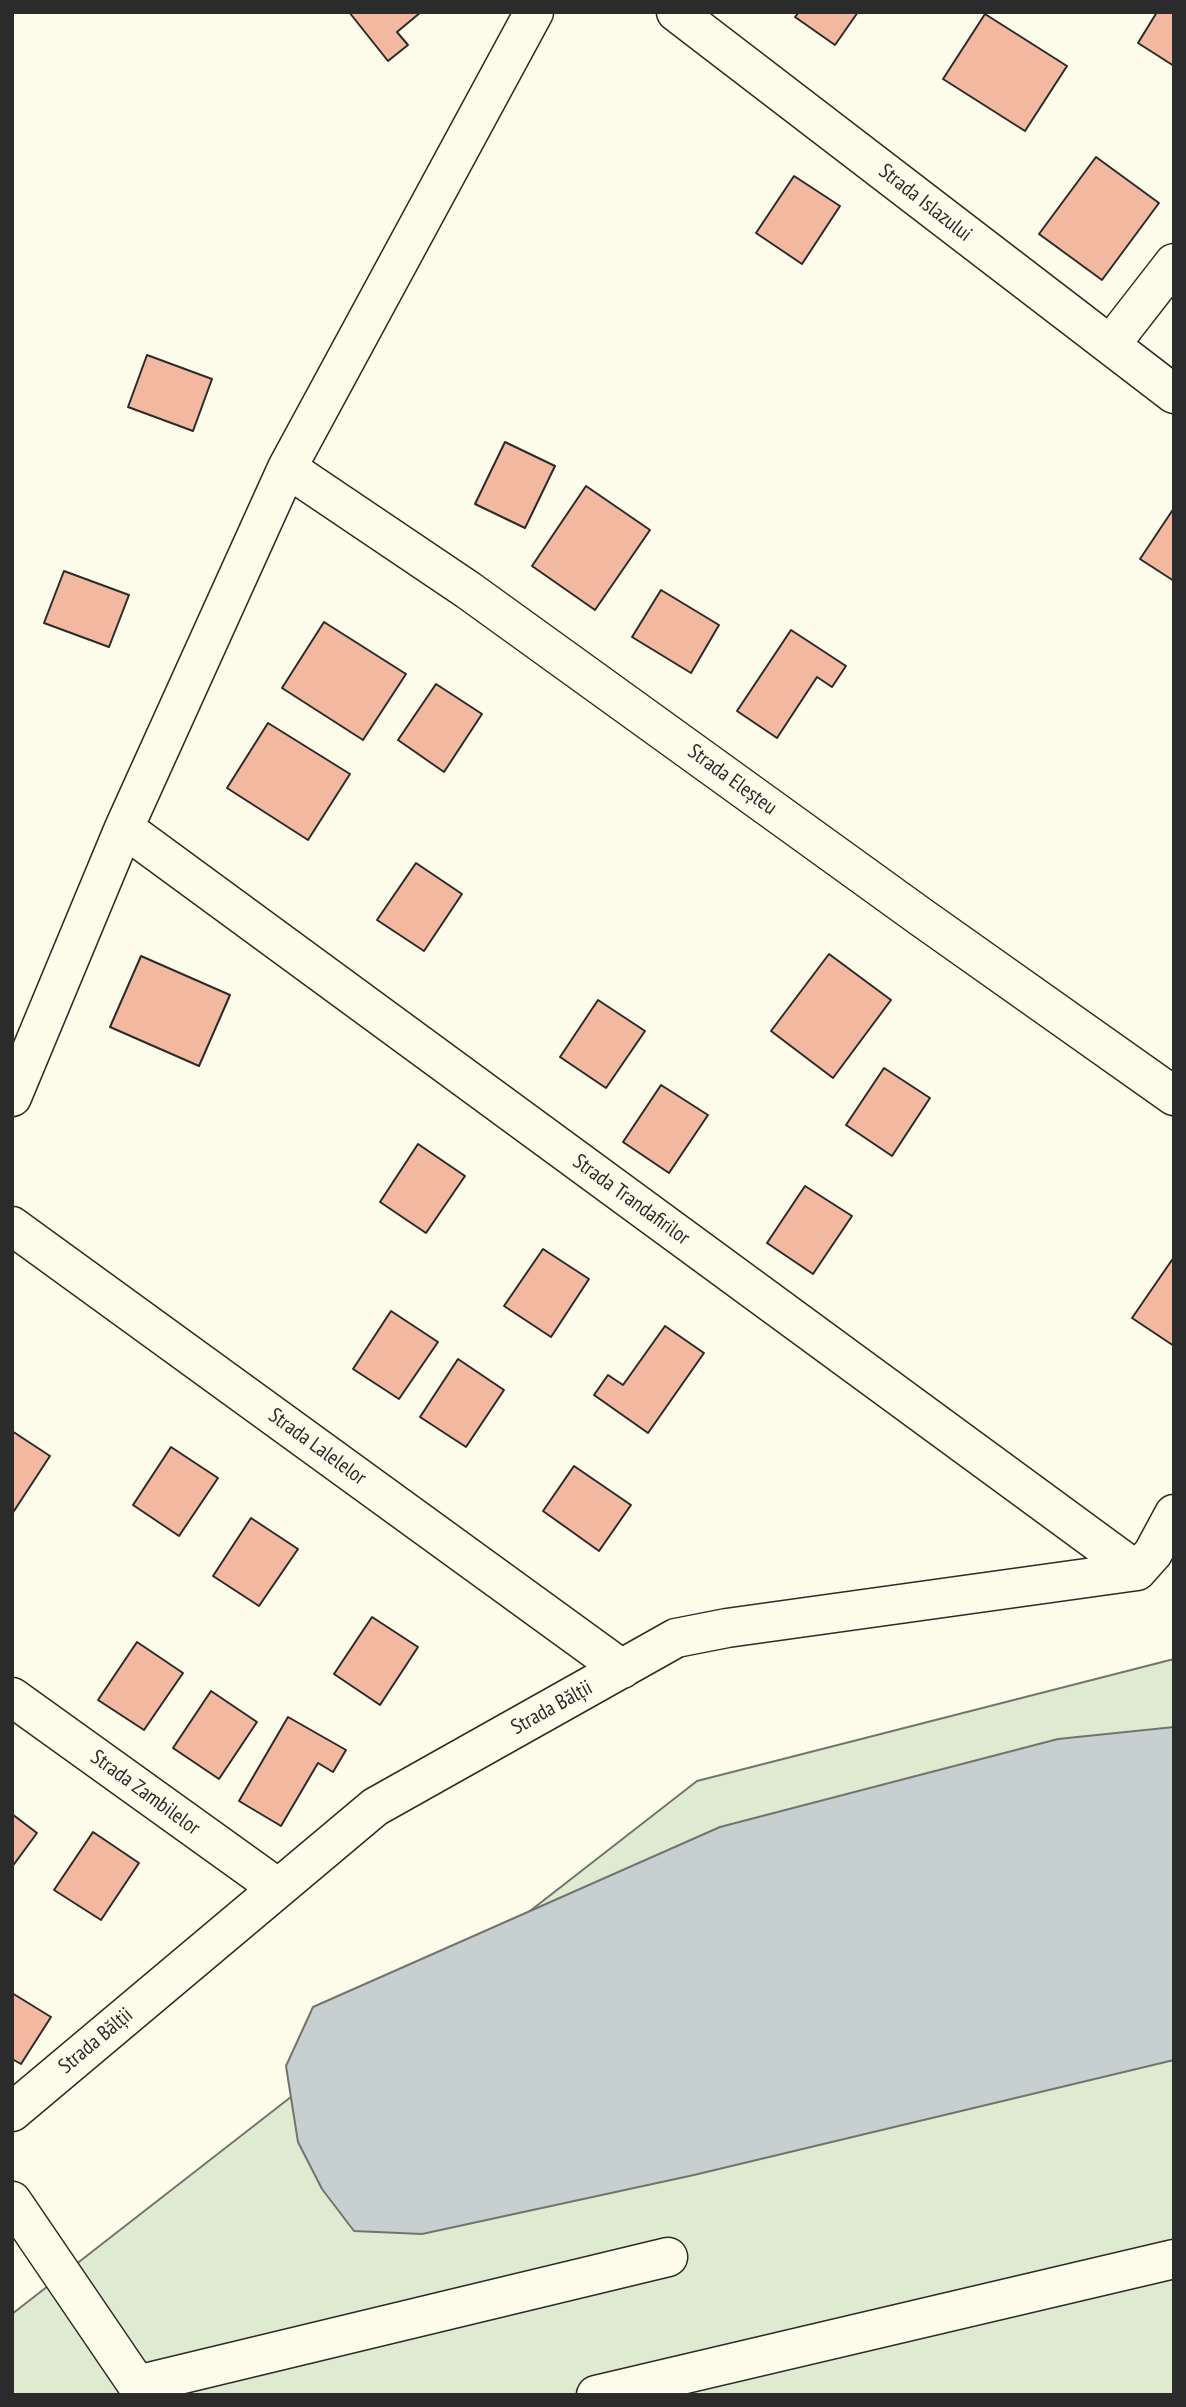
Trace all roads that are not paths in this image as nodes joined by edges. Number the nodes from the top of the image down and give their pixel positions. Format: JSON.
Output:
{"nodes":[{"id":1,"x":534,"y":12,"type":"edge"},
{"id":2,"x":676,"y":12,"type":"edge"},
{"id":3,"x":1174,"y":264,"type":"edge"},
{"id":4,"x":1111,"y":344,"type":"junction"},
{"id":5,"x":1174,"y":394,"type":"edge"},
{"id":6,"x":288,"y":468,"type":"junction"},
{"id":7,"x":124,"y":828,"type":"junction"},
{"id":8,"x":1174,"y":1096,"type":"edge"},
{"id":9,"x":12,"y":1097,"type":"edge"},
{"id":10,"x":12,"y":1226,"type":"edge"},
{"id":11,"x":1174,"y":1514,"type":"edge"},
{"id":12,"x":1137,"y":1571,"type":"junction"},
{"id":13,"x":621,"y":1669,"type":"junction"},
{"id":14,"x":12,"y":1697,"type":"edge"},
{"id":15,"x":278,"y":1888,"type":"junction"},
{"id":16,"x":12,"y":2112,"type":"edge"},
{"id":17,"x":12,"y":2201,"type":"edge"},
{"id":18,"x":668,"y":2257,"type":"dead end"},
{"id":19,"x":1174,"y":2259,"type":"edge"},
{"id":20,"x":140,"y":2390,"type":"edge"},
{"id":21,"x":596,"y":2395,"type":"edge"}],
"edges":[{"from":1,"to":6,"type":"street"},
{"from":2,"to":4,"type":"street","name":"Strada Islazului"},
{"from":3,"to":4,"type":"street"},
{"from":4,"to":5,"type":"street","name":"Strada Islazului"},
{"from":6,"to":7,"type":"street"},
{"from":6,"to":8,"type":"street","name":"Strada Eleșteu"},
{"from":7,"to":9,"type":"street"},
{"from":7,"to":12,"type":"street","name":"Strada Trandafirilor"},
{"from":10,"to":13,"type":"street","name":"Strada Lalelelor"},
{"from":11,"to":12,"type":"street"},
{"from":12,"to":13,"type":"street","name":"Strada Bălții"},
{"from":13,"to":15,"type":"street","name":"Strada Bălții"},
{"from":14,"to":15,"type":"street","name":"Strada Zambilelor"},
{"from":15,"to":16,"type":"street","name":"Strada Bălții"},
{"from":17,"to":20,"type":"street"},
{"from":18,"to":20,"type":"street"},
{"from":19,"to":21,"type":"street"}]}
